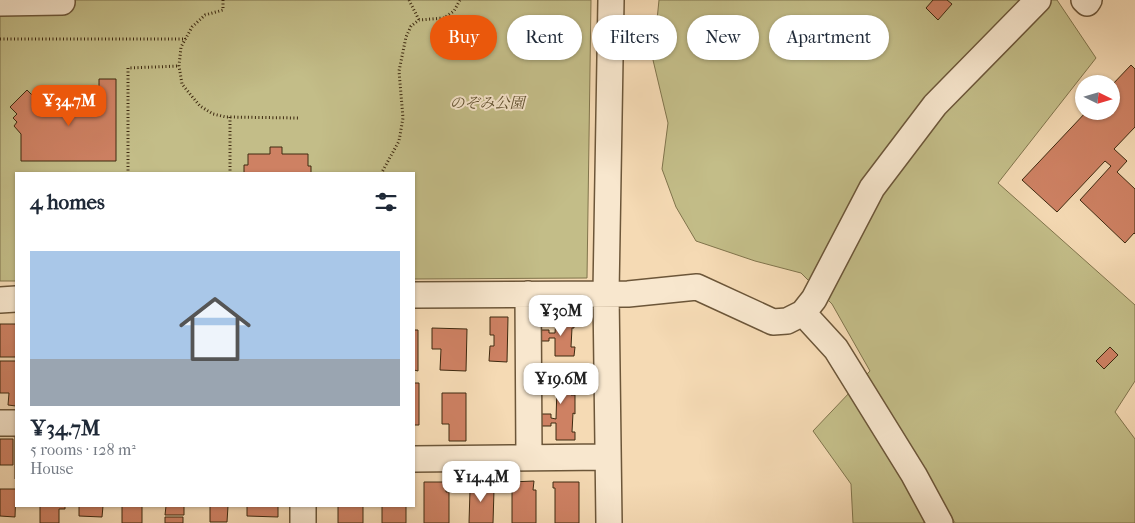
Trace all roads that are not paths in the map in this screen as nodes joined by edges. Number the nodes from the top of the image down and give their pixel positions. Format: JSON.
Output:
{"nodes":[{"id":1,"x":611,"y":0,"type":"edge"},
{"id":2,"x":1038,"y":0,"type":"edge"},
{"id":3,"x":1084,"y":0,"type":"edge"},
{"id":4,"x":1089,"y":0,"type":"edge"},
{"id":5,"x":62,"y":2,"type":"dead end"},
{"id":6,"x":0,"y":3,"type":"edge"},
{"id":7,"x":528,"y":294,"type":"junction"},
{"id":8,"x":606,"y":294,"type":"junction"},
{"id":9,"x":415,"y":295,"type":"edge"},
{"id":10,"x":15,"y":299,"type":"edge"},
{"id":11,"x":0,"y":300,"type":"edge"},
{"id":12,"x":803,"y":313,"type":"junction"},
{"id":13,"x":0,"y":423,"type":"edge"},
{"id":14,"x":15,"y":423,"type":"edge"},
{"id":15,"x":608,"y":457,"type":"junction"},
{"id":16,"x":529,"y":458,"type":"junction"},
{"id":17,"x":415,"y":459,"type":"edge"},
{"id":18,"x":303,"y":507,"type":"edge"},
{"id":19,"x":303,"y":523,"type":"edge"},
{"id":20,"x":609,"y":523,"type":"edge"},
{"id":21,"x":940,"y":523,"type":"edge"}],
"edges":[{"from":1,"to":8,"type":"street"},
{"from":2,"to":12,"type":"street"},
{"from":3,"to":4,"type":"street"},
{"from":5,"to":6,"type":"street"},
{"from":7,"to":8,"type":"street"},
{"from":7,"to":9,"type":"street"},
{"from":7,"to":16,"type":"street"},
{"from":8,"to":12,"type":"street"},
{"from":8,"to":15,"type":"street"},
{"from":10,"to":11,"type":"street"},
{"from":12,"to":21,"type":"street"},
{"from":13,"to":14,"type":"street"},
{"from":15,"to":16,"type":"street"},
{"from":15,"to":20,"type":"street"},
{"from":16,"to":17,"type":"street"},
{"from":18,"to":19,"type":"street"}]}
